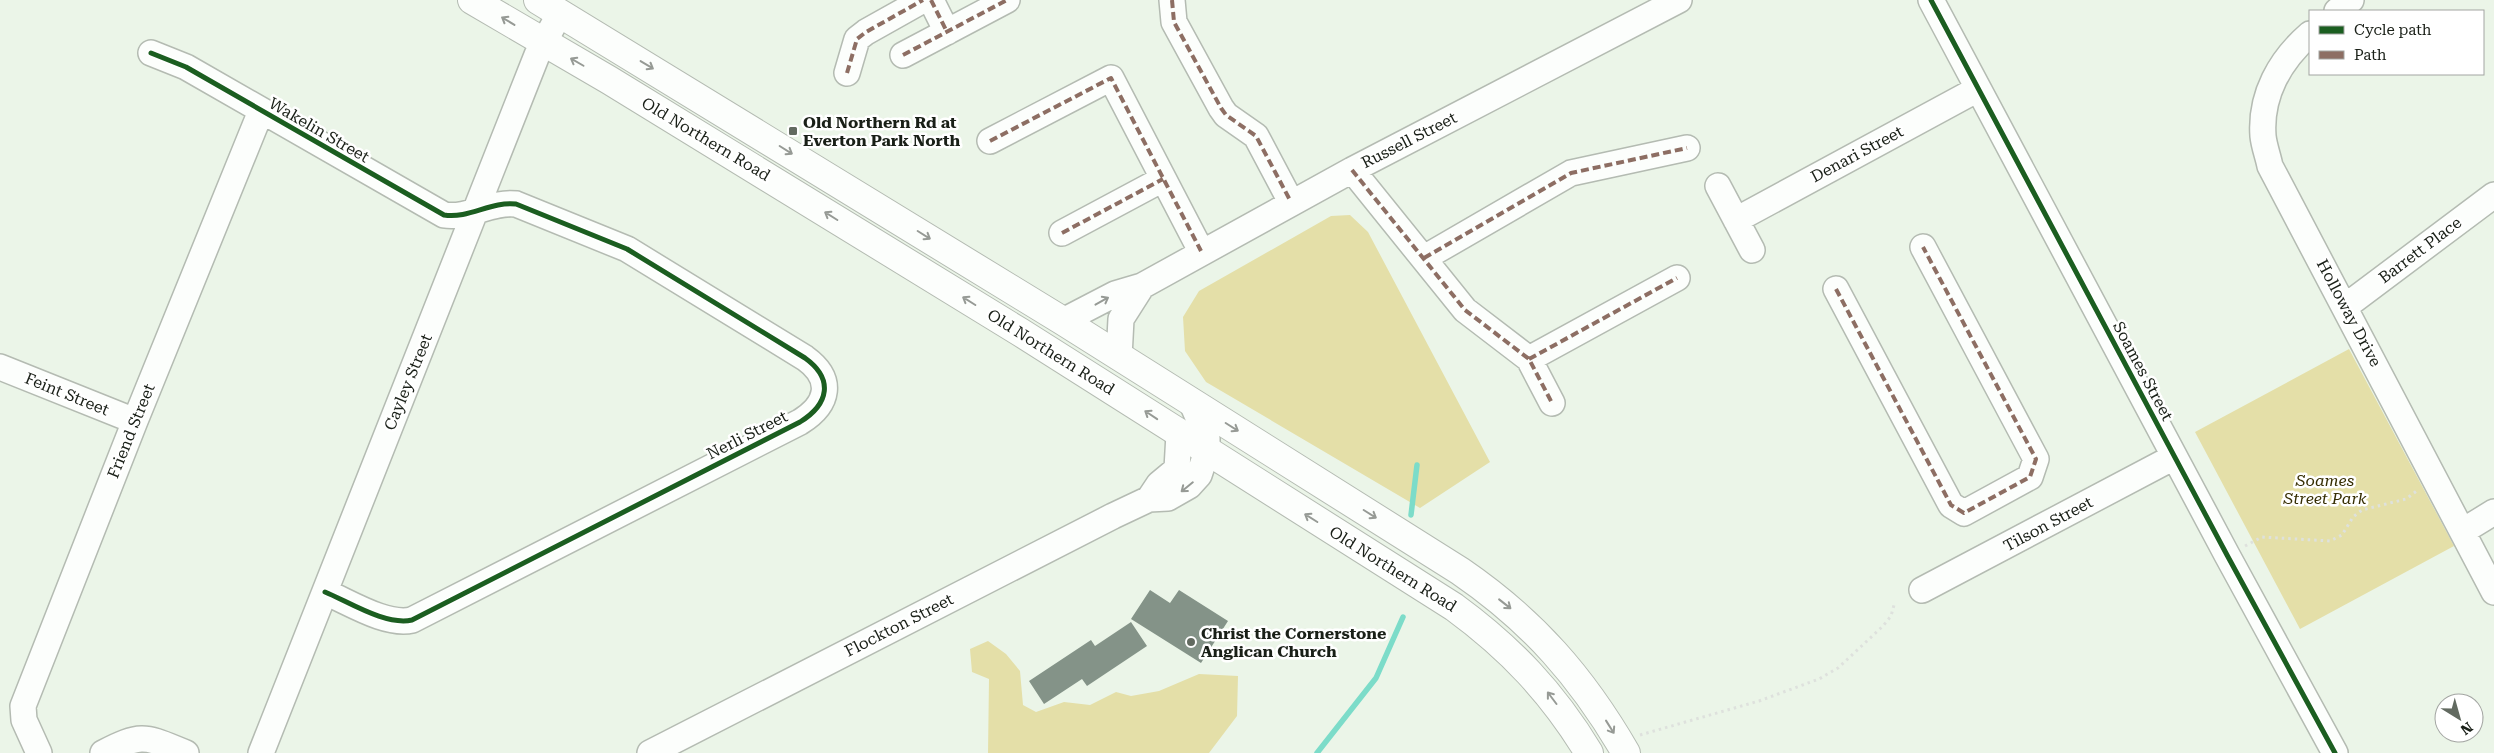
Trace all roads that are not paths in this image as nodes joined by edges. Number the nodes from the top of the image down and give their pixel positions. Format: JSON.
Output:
{"nodes":[{"id":1,"x":472,"y":0,"type":"edge"},
{"id":2,"x":923,"y":0,"type":"edge"},
{"id":3,"x":931,"y":0,"type":"edge"},
{"id":4,"x":1007,"y":0,"type":"edge"},
{"id":5,"x":1172,"y":0,"type":"edge"},
{"id":6,"x":1678,"y":0,"type":"edge"},
{"id":7,"x":1931,"y":0,"type":"edge"},
{"id":8,"x":2351,"y":0,"type":"edge"},
{"id":9,"x":549,"y":7,"type":"edge"},
{"id":10,"x":2338,"y":10,"type":"edge"},
{"id":11,"x":948,"y":32,"type":"junction"},
{"id":12,"x":2309,"y":35,"type":"edge"},
{"id":13,"x":544,"y":43,"type":"junction"},
{"id":14,"x":610,"y":43,"type":"junction"},
{"id":15,"x":151,"y":53,"type":"dead end"},
{"id":16,"x":903,"y":55,"type":"dead end"},
{"id":17,"x":847,"y":74,"type":"dead end"},
{"id":18,"x":609,"y":80,"type":"junction"},
{"id":19,"x":1978,"y":89,"type":"junction"},
{"id":20,"x":261,"y":111,"type":"junction"},
{"id":21,"x":990,"y":141,"type":"dead end"},
{"id":22,"x":1686,"y":148,"type":"dead end"},
{"id":23,"x":1352,"y":170,"type":"junction"},
{"id":24,"x":1163,"y":179,"type":"junction"},
{"id":25,"x":1718,"y":186,"type":"dead end"},
{"id":26,"x":2494,"y":195,"type":"edge"},
{"id":27,"x":1291,"y":202,"type":"junction"},
{"id":28,"x":476,"y":211,"type":"junction"},
{"id":29,"x":1736,"y":220,"type":"junction"},
{"id":30,"x":1062,"y":233,"type":"dead end"},
{"id":31,"x":1923,"y":247,"type":"dead end"},
{"id":32,"x":1752,"y":250,"type":"dead end"},
{"id":33,"x":1201,"y":251,"type":"junction"},
{"id":34,"x":1424,"y":258,"type":"junction"},
{"id":35,"x":1677,"y":278,"type":"dead end"},
{"id":36,"x":1142,"y":286,"type":"junction"},
{"id":37,"x":1836,"y":289,"type":"dead end"},
{"id":38,"x":2346,"y":306,"type":"junction"},
{"id":39,"x":1063,"y":321,"type":"junction"},
{"id":40,"x":1120,"y":357,"type":"junction"},
{"id":41,"x":1528,"y":359,"type":"junction"},
{"id":42,"x":0,"y":367,"type":"edge"},
{"id":43,"x":1191,"y":401,"type":"junction"},
{"id":44,"x":1552,"y":403,"type":"dead end"},
{"id":45,"x":135,"y":421,"type":"junction"},
{"id":46,"x":1179,"y":434,"type":"junction"},
{"id":47,"x":1207,"y":452,"type":"junction"},
{"id":48,"x":2174,"y":457,"type":"junction"},
{"id":49,"x":1149,"y":500,"type":"junction"},
{"id":50,"x":2494,"y":512,"type":"edge"},
{"id":51,"x":2463,"y":531,"type":"junction"},
{"id":52,"x":1922,"y":590,"type":"dead end"},
{"id":53,"x":325,"y":592,"type":"junction"},
{"id":54,"x":2494,"y":592,"type":"edge"},
{"id":55,"x":1632,"y":745,"type":"edge"},
{"id":56,"x":39,"y":753,"type":"edge"},
{"id":57,"x":103,"y":753,"type":"edge"},
{"id":58,"x":186,"y":753,"type":"edge"},
{"id":59,"x":261,"y":753,"type":"edge"},
{"id":60,"x":650,"y":753,"type":"edge"},
{"id":61,"x":1589,"y":753,"type":"edge"},
{"id":62,"x":2335,"y":753,"type":"edge"}],
"edges":[{"from":13,"to":1,"type":"highway","name":"Old Northern Road","one_way":true},
{"from":2,"to":17,"type":"street"},
{"from":3,"to":11,"type":"street"},
{"from":4,"to":11,"type":"street"},
{"from":5,"to":27,"type":"street"},
{"from":6,"to":23,"type":"street","name":"Russell Street"},
{"from":7,"to":19,"type":"street","name":"Soames Street"},
{"from":8,"to":10,"type":"street"},
{"from":9,"to":13,"type":"street","name":"Cayley Street"},
{"from":9,"to":14,"type":"highway","name":"Old Northern Road"},
{"from":11,"to":16,"type":"street"},
{"from":12,"to":38,"type":"street","name":"Holloway Drive"},
{"from":18,"to":13,"type":"highway","name":"Old Northern Road","one_way":true},
{"from":13,"to":28,"type":"street","name":"Cayley Street"},
{"from":14,"to":18,"type":"highway"},
{"from":14,"to":39,"type":"highway","name":"Old Northern Road","one_way":true},
{"from":15,"to":20,"type":"street","name":"Wakelin Street"},
{"from":46,"to":18,"type":"highway","name":"Old Northern Road","one_way":true},
{"from":19,"to":29,"type":"street","name":"Denari Street"},
{"from":19,"to":48,"type":"street","name":"Soames Street"},
{"from":20,"to":28,"type":"street","name":"Wakelin Street"},
{"from":20,"to":45,"type":"street","name":"Friend Street"},
{"from":21,"to":24,"type":"street"},
{"from":22,"to":34,"type":"street"},
{"from":23,"to":27,"type":"street","name":"Russell Street"},
{"from":23,"to":34,"type":"street"},
{"from":24,"to":30,"type":"street"},
{"from":24,"to":33,"type":"street"},
{"from":25,"to":29,"type":"street"},
{"from":26,"to":38,"type":"street","name":"Barrett Place"},
{"from":27,"to":33,"type":"street","name":"Russell Street"},
{"from":28,"to":53,"type":"street","name":"Cayley Street"},
{"from":28,"to":53,"type":"street","name":"Nerli Street"},
{"from":29,"to":32,"type":"street"},
{"from":31,"to":37,"type":"street"},
{"from":33,"to":36,"type":"street","name":"Russell Street"},
{"from":34,"to":41,"type":"street"},
{"from":35,"to":41,"type":"street"},
{"from":39,"to":36,"type":"street","name":"Russell Street","one_way":true},
{"from":36,"to":40,"type":"street","name":"Russell Street"},
{"from":38,"to":51,"type":"street","name":"Holloway Drive"},
{"from":39,"to":40,"type":"highway","name":"Old Northern Road"},
{"from":40,"to":43,"type":"highway","name":"Old Northern Road"},
{"from":41,"to":44,"type":"street"},
{"from":42,"to":45,"type":"street","name":"Feint Street"},
{"from":43,"to":47,"type":"street"},
{"from":43,"to":55,"type":"highway","name":"Old Northern Road","one_way":true},
{"from":45,"to":56,"type":"street","name":"Friend Street"},
{"from":46,"to":47,"type":"highway","name":"Old Northern Road"},
{"from":46,"to":49,"type":"street","name":"Flockton Street"},
{"from":47,"to":49,"type":"street","name":"Flockton Street","one_way":true},
{"from":61,"to":47,"type":"highway","name":"Old Northern Road","one_way":true},
{"from":48,"to":52,"type":"street","name":"Tilson Street"},
{"from":48,"to":62,"type":"street","name":"Soames Street"},
{"from":49,"to":60,"type":"street","name":"Flockton Street"},
{"from":50,"to":51,"type":"street"},
{"from":51,"to":54,"type":"street","name":"Holloway Drive"},
{"from":53,"to":59,"type":"street","name":"Cayley Street"},
{"from":57,"to":58,"type":"street"}]}
